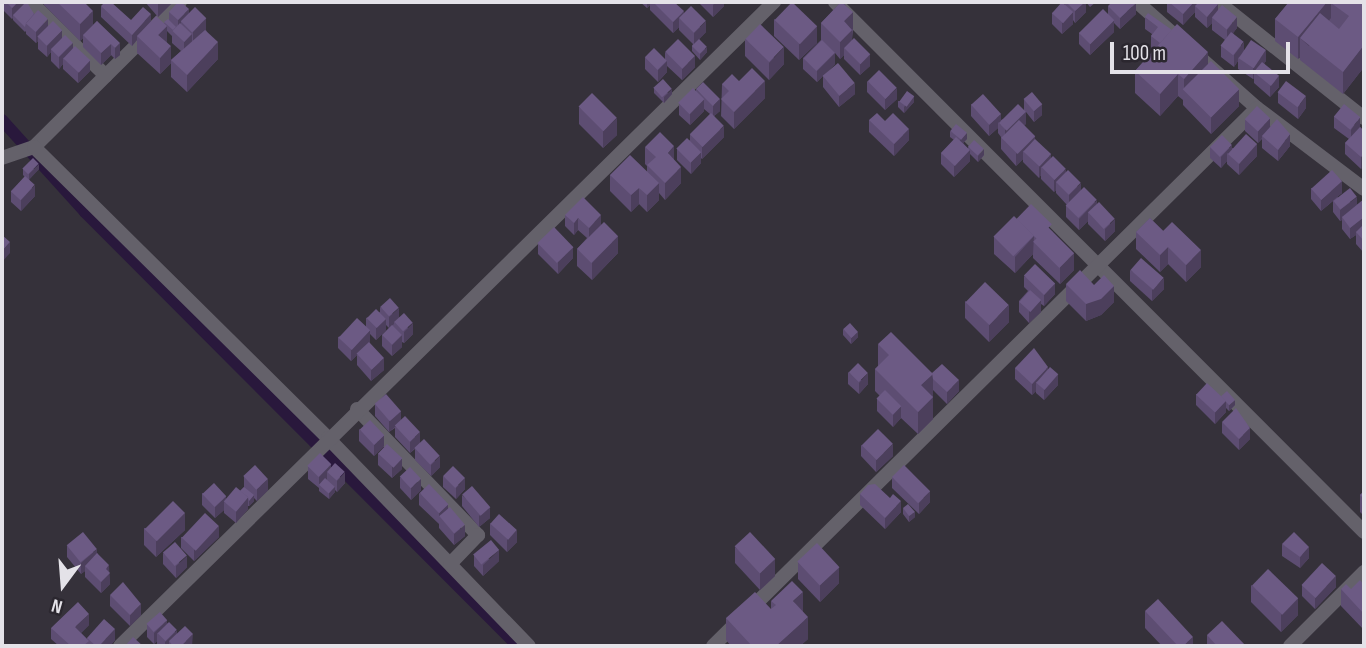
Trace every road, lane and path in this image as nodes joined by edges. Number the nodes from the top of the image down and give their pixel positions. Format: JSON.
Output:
{"nodes":[{"id":1,"x":30,"y":2,"type":"edge"},
{"id":2,"x":180,"y":2,"type":"edge"},
{"id":3,"x":774,"y":2,"type":"edge"},
{"id":4,"x":835,"y":2,"type":"edge"},
{"id":5,"x":1137,"y":2,"type":"edge"},
{"id":6,"x":1218,"y":2,"type":"edge"},
{"id":7,"x":106,"y":76,"type":"junction"},
{"id":8,"x":1257,"y":108,"type":"junction"},
{"id":9,"x":1364,"y":118,"type":"edge"},
{"id":10,"x":34,"y":147,"type":"junction"},
{"id":11,"x":2,"y":158,"type":"edge"},
{"id":12,"x":1364,"y":189,"type":"edge"},
{"id":13,"x":1097,"y":263,"type":"junction"},
{"id":14,"x":357,"y":409,"type":"junction"},
{"id":15,"x":328,"y":438,"type":"junction"},
{"id":16,"x":1364,"y":532,"type":"edge"},
{"id":17,"x":450,"y":564,"type":"junction"},
{"id":18,"x":1364,"y":572,"type":"edge"},
{"id":19,"x":120,"y":646,"type":"edge"},
{"id":20,"x":529,"y":646,"type":"edge"},
{"id":21,"x":713,"y":646,"type":"edge"},
{"id":22,"x":1290,"y":646,"type":"edge"}],
"edges":[{"from":1,"to":7,"type":"street"},
{"from":2,"to":7,"type":"street"},
{"from":3,"to":14,"type":"street"},
{"from":4,"to":13,"type":"street"},
{"from":5,"to":8,"type":"street"},
{"from":6,"to":9,"type":"street"},
{"from":7,"to":10,"type":"street"},
{"from":8,"to":12,"type":"street"},
{"from":8,"to":13,"type":"street"},
{"from":10,"to":11,"type":"street"},
{"from":10,"to":15,"type":"street"},
{"from":13,"to":16,"type":"street"},
{"from":13,"to":21,"type":"street"},
{"from":14,"to":15,"type":"street"},
{"from":14,"to":17,"type":"street"},
{"from":15,"to":17,"type":"street"},
{"from":15,"to":19,"type":"street"},
{"from":17,"to":20,"type":"street"},
{"from":18,"to":22,"type":"street"}]}
